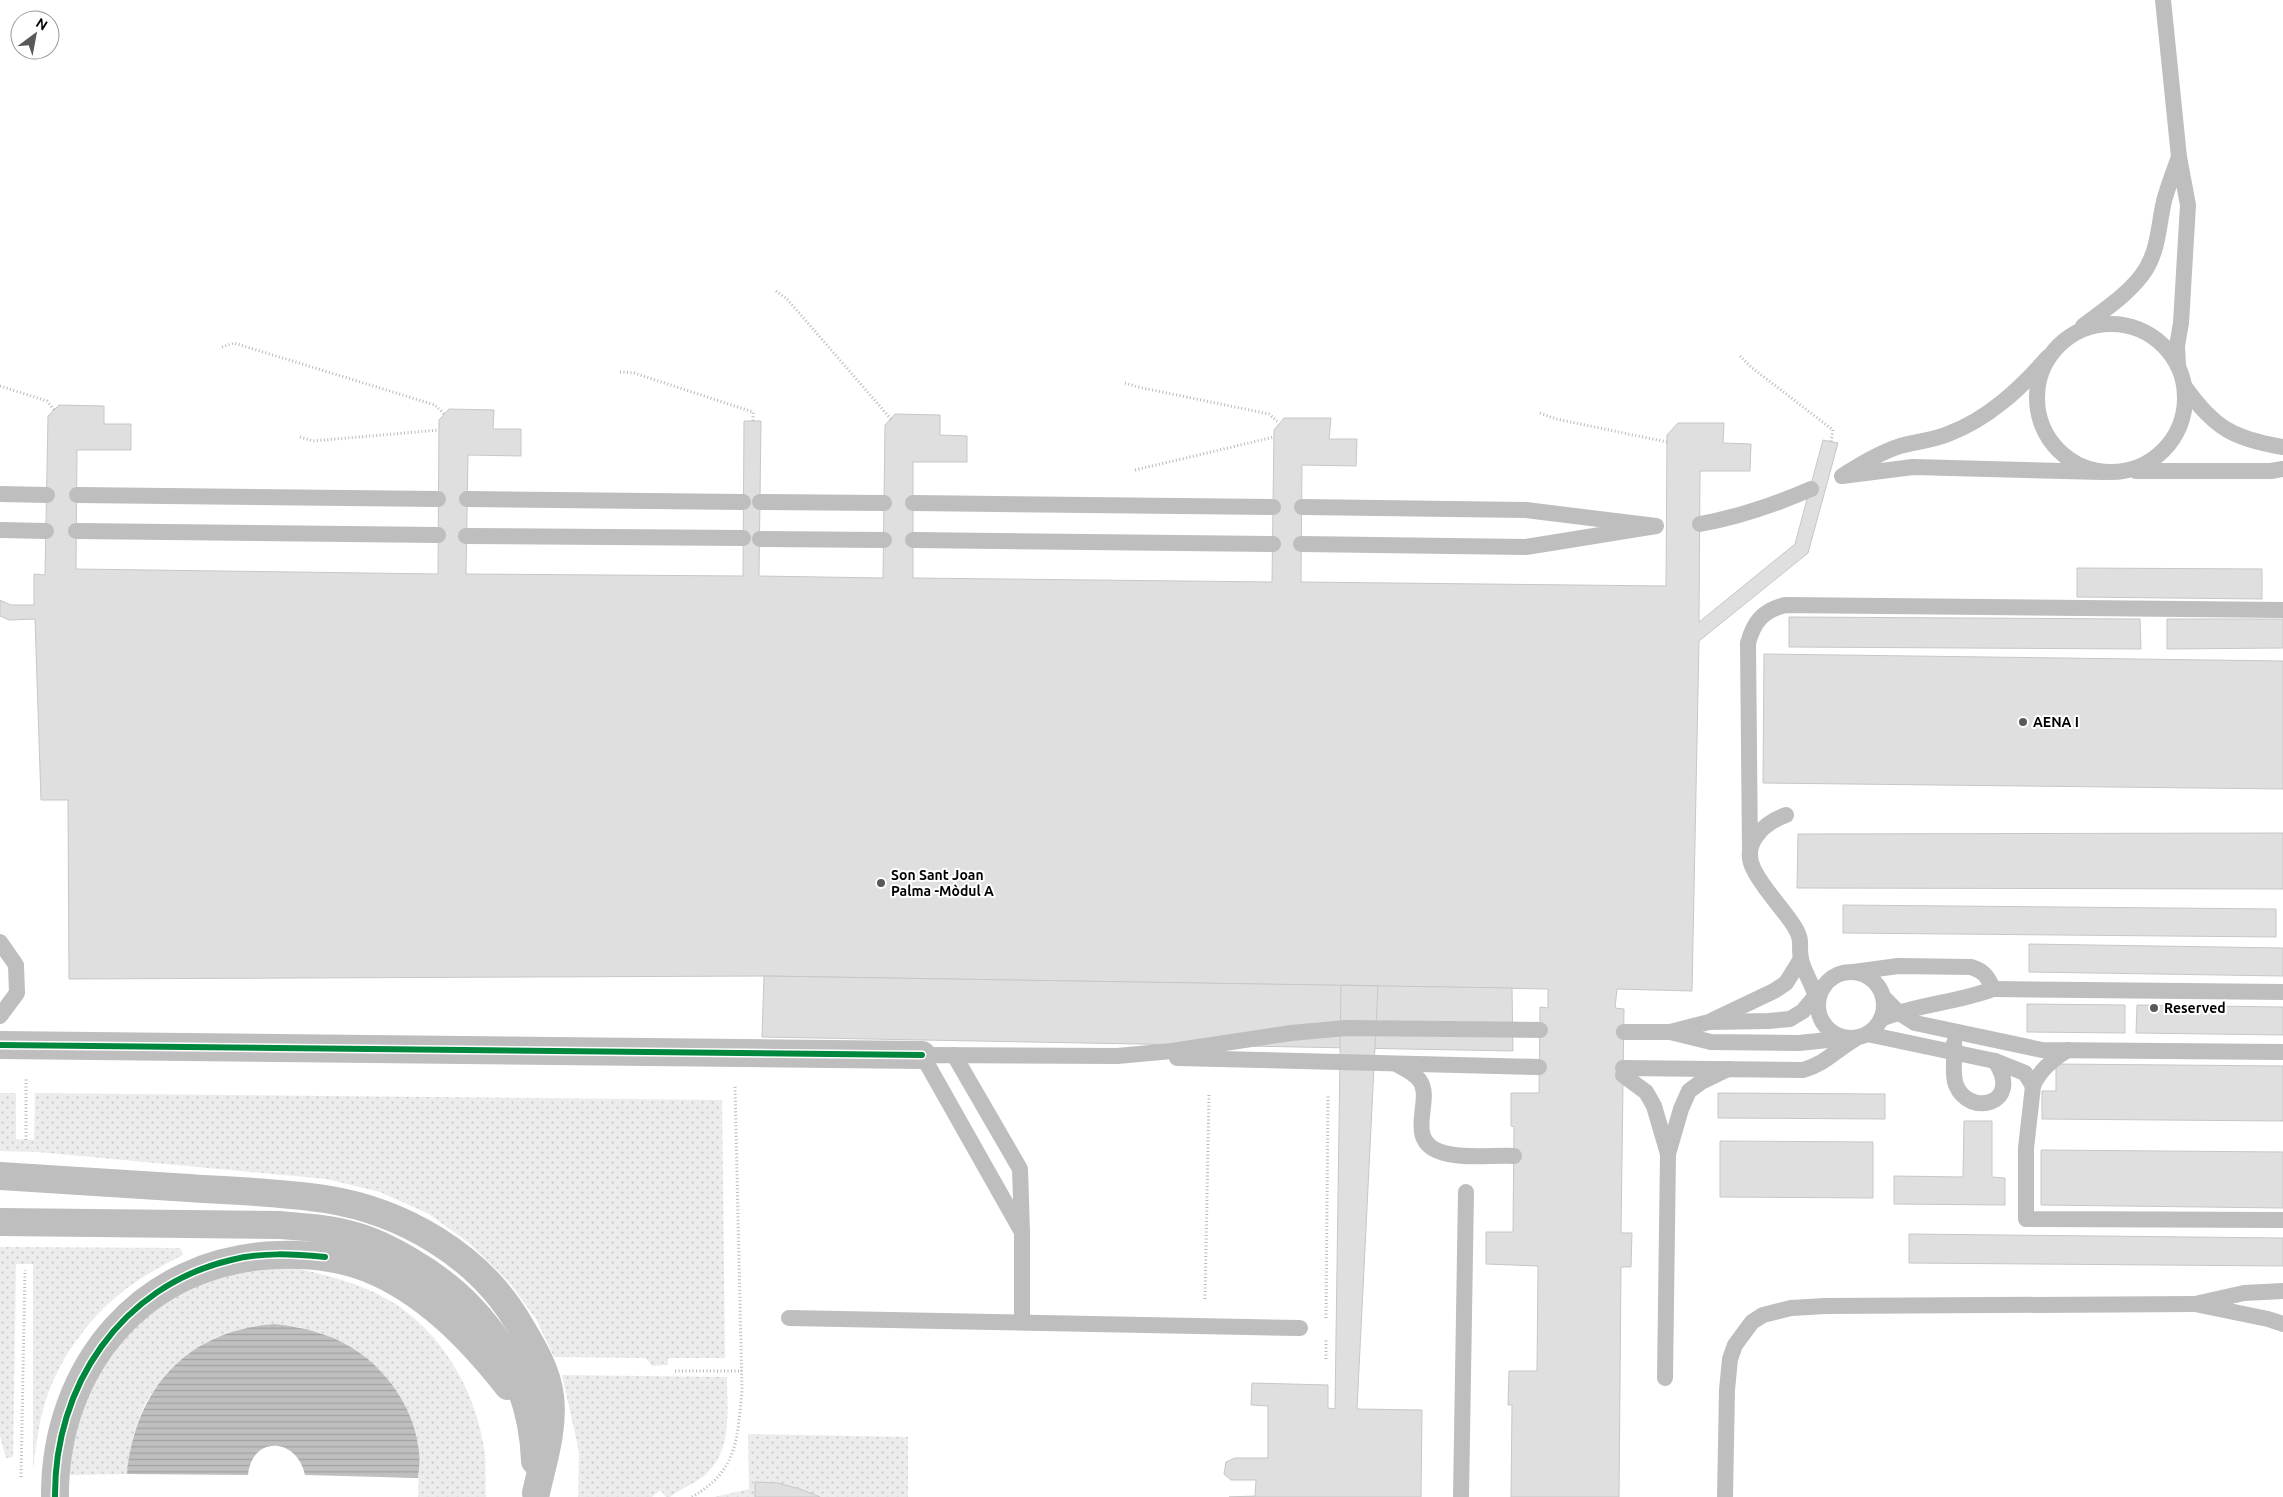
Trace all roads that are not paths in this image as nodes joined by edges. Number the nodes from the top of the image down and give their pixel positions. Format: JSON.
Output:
{"nodes":[{"id":1,"x":2163,"y":0,"type":"edge"},
{"id":2,"x":2179,"y":157,"type":"junction"},
{"id":3,"x":2077,"y":331,"type":"junction"},
{"id":4,"x":2048,"y":357,"type":"junction"},
{"id":5,"x":2178,"y":366,"type":"junction"},
{"id":6,"x":2185,"y":387,"type":"junction"},
{"id":7,"x":2283,"y":448,"type":"edge"},
{"id":8,"x":2283,"y":469,"type":"edge"},
{"id":9,"x":2129,"y":471,"type":"junction"},
{"id":10,"x":2104,"y":472,"type":"junction"},
{"id":11,"x":1811,"y":489,"type":"dead end"},
{"id":12,"x":0,"y":494,"type":"edge"},
{"id":13,"x":47,"y":495,"type":"dead end"},
{"id":14,"x":76,"y":495,"type":"dead end"},
{"id":15,"x":438,"y":499,"type":"dead end"},
{"id":16,"x":467,"y":499,"type":"dead end"},
{"id":17,"x":743,"y":502,"type":"dead end"},
{"id":18,"x":760,"y":502,"type":"dead end"},
{"id":19,"x":884,"y":503,"type":"dead end"},
{"id":20,"x":914,"y":503,"type":"dead end"},
{"id":21,"x":1273,"y":507,"type":"dead end"},
{"id":22,"x":1302,"y":507,"type":"dead end"},
{"id":23,"x":1700,"y":524,"type":"dead end"},
{"id":24,"x":0,"y":530,"type":"edge"},
{"id":25,"x":46,"y":531,"type":"dead end"},
{"id":26,"x":76,"y":532,"type":"dead end"},
{"id":27,"x":438,"y":535,"type":"dead end"},
{"id":28,"x":466,"y":536,"type":"dead end"},
{"id":29,"x":743,"y":538,"type":"dead end"},
{"id":30,"x":760,"y":539,"type":"dead end"},
{"id":31,"x":884,"y":540,"type":"dead end"},
{"id":32,"x":913,"y":540,"type":"dead end"},
{"id":33,"x":1273,"y":544,"type":"dead end"},
{"id":34,"x":1301,"y":544,"type":"dead end"},
{"id":35,"x":2283,"y":610,"type":"edge"},
{"id":36,"x":1786,"y":815,"type":"dead end"},
{"id":37,"x":1750,"y":854,"type":"junction"},
{"id":38,"x":0,"y":942,"type":"edge"},
{"id":39,"x":1801,"y":959,"type":"junction"},
{"id":40,"x":1854,"y":972,"type":"junction"},
{"id":41,"x":1993,"y":990,"type":"junction"},
{"id":42,"x":2283,"y":992,"type":"edge"},
{"id":43,"x":1819,"y":996,"type":"junction"},
{"id":44,"x":1884,"y":998,"type":"junction"},
{"id":45,"x":1898,"y":1012,"type":"junction"},
{"id":46,"x":0,"y":1016,"type":"edge"},
{"id":47,"x":1881,"y":1019,"type":"junction"},
{"id":48,"x":1709,"y":1022,"type":"junction"},
{"id":49,"x":1540,"y":1030,"type":"dead end"},
{"id":50,"x":1943,"y":1030,"type":"junction"},
{"id":51,"x":1624,"y":1032,"type":"dead end"},
{"id":52,"x":1670,"y":1032,"type":"junction"},
{"id":53,"x":1857,"y":1037,"type":"junction"},
{"id":54,"x":0,"y":1045,"type":"edge"},
{"id":55,"x":2068,"y":1050,"type":"junction"},
{"id":56,"x":1956,"y":1052,"type":"junction"},
{"id":57,"x":2283,"y":1052,"type":"edge"},
{"id":58,"x":922,"y":1055,"type":"junction"},
{"id":59,"x":954,"y":1055,"type":"junction"},
{"id":60,"x":1117,"y":1056,"type":"junction"},
{"id":61,"x":1995,"y":1061,"type":"junction"},
{"id":62,"x":1396,"y":1064,"type":"junction"},
{"id":63,"x":1540,"y":1067,"type":"dead end"},
{"id":64,"x":1728,"y":1069,"type":"junction"},
{"id":65,"x":2033,"y":1086,"type":"junction"},
{"id":66,"x":1668,"y":1154,"type":"junction"},
{"id":67,"x":1514,"y":1156,"type":"dead end"},
{"id":68,"x":0,"y":1176,"type":"edge"},
{"id":69,"x":1466,"y":1192,"type":"dead end"},
{"id":70,"x":2283,"y":1220,"type":"edge"},
{"id":71,"x":0,"y":1222,"type":"edge"},
{"id":72,"x":1022,"y":1232,"type":"junction"},
{"id":73,"x":2283,"y":1291,"type":"edge"},
{"id":74,"x":2196,"y":1304,"type":"junction"},
{"id":75,"x":789,"y":1318,"type":"dead end"},
{"id":76,"x":1022,"y":1322,"type":"junction"},
{"id":77,"x":2283,"y":1324,"type":"edge"},
{"id":78,"x":1300,"y":1328,"type":"dead end"},
{"id":79,"x":1665,"y":1378,"type":"dead end"},
{"id":80,"x":534,"y":1435,"type":"junction"},
{"id":81,"x":536,"y":1495,"type":"edge"},
{"id":82,"x":55,"y":1497,"type":"edge"},
{"id":83,"x":1462,"y":1497,"type":"edge"},
{"id":84,"x":1725,"y":1497,"type":"edge"}],
"edges":[{"from":1,"to":2,"type":"lane"},
{"from":2,"to":3,"type":"lane"},
{"from":2,"to":5,"type":"lane"},
{"from":3,"to":4,"type":"lane"},
{"from":3,"to":5,"type":"lane"},
{"from":4,"to":10,"type":"lane"},
{"from":4,"to":10,"type":"lane"},
{"from":5,"to":6,"type":"lane"},
{"from":6,"to":7,"type":"lane"},
{"from":6,"to":9,"type":"lane"},
{"from":8,"to":9,"type":"lane"},
{"from":9,"to":10,"type":"lane"},
{"from":11,"to":23,"type":"lane"},
{"from":12,"to":13,"type":"lane"},
{"from":14,"to":15,"type":"lane"},
{"from":16,"to":17,"type":"lane"},
{"from":18,"to":19,"type":"lane"},
{"from":20,"to":21,"type":"lane"},
{"from":22,"to":34,"type":"lane"},
{"from":24,"to":25,"type":"lane"},
{"from":26,"to":27,"type":"lane"},
{"from":28,"to":29,"type":"lane"},
{"from":30,"to":31,"type":"lane"},
{"from":32,"to":33,"type":"lane"},
{"from":35,"to":37,"type":"lane"},
{"from":36,"to":37,"type":"lane"},
{"from":37,"to":39,"type":"lane"},
{"from":38,"to":46,"type":"lane"},
{"from":39,"to":43,"type":"lane"},
{"from":39,"to":48,"type":"lane"},
{"from":40,"to":41,"type":"lane"},
{"from":40,"to":43,"type":"lane"},
{"from":40,"to":44,"type":"lane"},
{"from":41,"to":42,"type":"lane"},
{"from":41,"to":45,"type":"lane"},
{"from":43,"to":48,"type":"lane"},
{"from":43,"to":53,"type":"lane"},
{"from":44,"to":45,"type":"lane"},
{"from":44,"to":47,"type":"lane"},
{"from":45,"to":47,"type":"lane"},
{"from":45,"to":50,"type":"lane"},
{"from":47,"to":53,"type":"lane"},
{"from":48,"to":52,"type":"lane"},
{"from":49,"to":60,"type":"lane"},
{"from":50,"to":55,"type":"lane"},
{"from":50,"to":56,"type":"lane"},
{"from":51,"to":52,"type":"lane"},
{"from":52,"to":53,"type":"lane"},
{"from":53,"to":56,"type":"lane"},
{"from":53,"to":64,"type":"lane"},
{"from":54,"to":58,"type":"street"},
{"from":55,"to":57,"type":"lane"},
{"from":55,"to":65,"type":"lane"},
{"from":56,"to":61,"type":"lane"},
{"from":56,"to":61,"type":"lane"},
{"from":58,"to":59,"type":"lane"},
{"from":58,"to":72,"type":"lane"},
{"from":59,"to":60,"type":"lane"},
{"from":59,"to":72,"type":"lane"},
{"from":60,"to":62,"type":"lane"},
{"from":61,"to":65,"type":"lane"},
{"from":62,"to":63,"type":"lane"},
{"from":62,"to":67,"type":"lane"},
{"from":64,"to":66,"type":"lane"},
{"from":64,"to":66,"type":"lane"},
{"from":65,"to":70,"type":"lane"},
{"from":66,"to":79,"type":"lane"},
{"from":68,"to":81,"type":"street"},
{"from":69,"to":83,"type":"lane"},
{"from":71,"to":80,"type":"street"},
{"from":72,"to":76,"type":"lane"},
{"from":73,"to":74,"type":"lane"},
{"from":74,"to":77,"type":"lane"},
{"from":74,"to":84,"type":"lane"},
{"from":75,"to":76,"type":"lane"},
{"from":76,"to":78,"type":"lane"},
{"from":80,"to":81,"type":"street"},
{"from":80,"to":82,"type":"street"}]}
